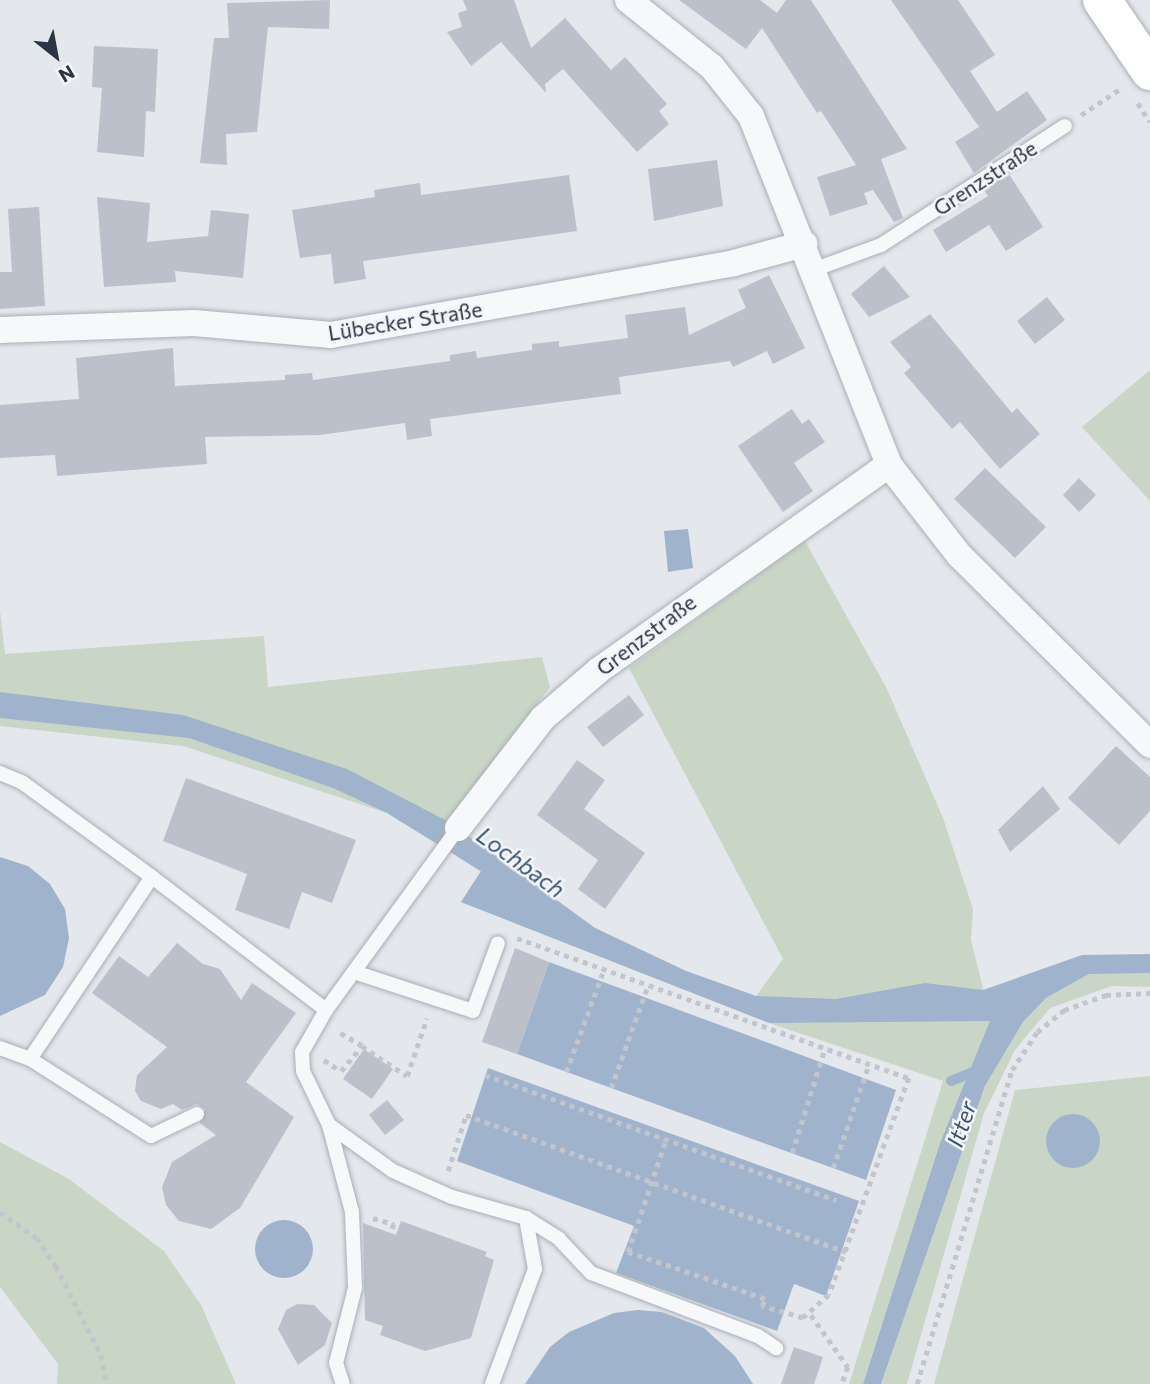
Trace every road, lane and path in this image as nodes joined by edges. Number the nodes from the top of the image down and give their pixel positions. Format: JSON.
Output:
{"nodes":[{"id":1,"x":628,"y":0,"type":"edge"},
{"id":2,"x":1102,"y":0,"type":"edge"},
{"id":3,"x":1150,"y":70,"type":"edge"},
{"id":4,"x":1065,"y":126,"type":"joint"},
{"id":5,"x":804,"y":244,"type":"junction"},
{"id":6,"x":813,"y":270,"type":"junction"},
{"id":7,"x":0,"y":330,"type":"edge"},
{"id":8,"x":889,"y":466,"type":"junction"},
{"id":9,"x":1150,"y":745,"type":"edge"},
{"id":10,"x":0,"y":773,"type":"edge"},
{"id":11,"x":450,"y":838,"type":"joint"},
{"id":12,"x":152,"y":877,"type":"junction"},
{"id":13,"x":498,"y":943,"type":"joint"},
{"id":14,"x":604,"y":969,"type":"junction"},
{"id":15,"x":354,"y":972,"type":"junction"},
{"id":16,"x":648,"y":985,"type":"junction"},
{"id":17,"x":1150,"y":993,"type":"edge"},
{"id":18,"x":434,"y":997,"type":"junction"},
{"id":19,"x":323,"y":1015,"type":"junction"},
{"id":20,"x":362,"y":1046,"type":"junction"},
{"id":21,"x":0,"y":1048,"type":"edge"},
{"id":22,"x":304,"y":1048,"type":"junction"},
{"id":23,"x":825,"y":1048,"type":"junction"},
{"id":24,"x":30,"y":1059,"type":"junction"},
{"id":25,"x":869,"y":1064,"type":"junction"},
{"id":26,"x":566,"y":1072,"type":"dead end"},
{"id":27,"x":485,"y":1074,"type":"dead end"},
{"id":28,"x":611,"y":1088,"type":"dead end"},
{"id":29,"x":197,"y":1114,"type":"dead end"},
{"id":30,"x":329,"y":1125,"type":"junction"},
{"id":31,"x":666,"y":1139,"type":"junction"},
{"id":32,"x":792,"y":1153,"type":"dead end"},
{"id":33,"x":833,"y":1168,"type":"dead end"},
{"id":34,"x":651,"y":1182,"type":"junction"},
{"id":35,"x":442,"y":1192,"type":"junction"},
{"id":36,"x":836,"y":1200,"type":"dead end"},
{"id":37,"x":0,"y":1212,"type":"edge"},
{"id":38,"x":526,"y":1218,"type":"junction"},
{"id":39,"x":844,"y":1251,"type":"junction"},
{"id":40,"x":811,"y":1315,"type":"junction"},
{"id":41,"x":776,"y":1348,"type":"dead end"},
{"id":42,"x":107,"y":1384,"type":"edge"},
{"id":43,"x":343,"y":1384,"type":"edge"},
{"id":44,"x":492,"y":1384,"type":"edge"},
{"id":45,"x":842,"y":1384,"type":"edge"},
{"id":46,"x":917,"y":1384,"type":"edge"}],
"edges":[{"from":1,"to":5,"type":"street"},
{"from":2,"to":3,"type":"main road"},
{"from":3,"to":4,"type":"path"},
{"from":4,"to":6,"type":"lane","name":"Grenzstraße"},
{"from":5,"to":6,"type":"street"},
{"from":5,"to":7,"type":"street","name":"Lübecker Straße"},
{"from":6,"to":8,"type":"street"},
{"from":8,"to":9,"type":"street"},
{"from":8,"to":11,"type":"street","name":"Grenzstraße"},
{"from":10,"to":12,"type":"lane"},
{"from":11,"to":15,"type":"lane"},
{"from":12,"to":19,"type":"lane"},
{"from":12,"to":24,"type":"lane"},
{"from":13,"to":14,"type":"path"},
{"from":13,"to":18,"type":"lane"},
{"from":14,"to":16,"type":"path"},
{"from":14,"to":26,"type":"path"},
{"from":15,"to":18,"type":"lane"},
{"from":15,"to":19,"type":"lane"},
{"from":16,"to":23,"type":"path"},
{"from":16,"to":28,"type":"path"},
{"from":17,"to":46,"type":"path"},
{"from":18,"to":20,"type":"path"},
{"from":19,"to":20,"type":"path"},
{"from":19,"to":22,"type":"lane"},
{"from":20,"to":22,"type":"path"},
{"from":21,"to":24,"type":"lane"},
{"from":22,"to":30,"type":"lane"},
{"from":23,"to":25,"type":"path"},
{"from":23,"to":32,"type":"path"},
{"from":24,"to":29,"type":"lane"},
{"from":25,"to":33,"type":"path"},
{"from":25,"to":39,"type":"path"},
{"from":27,"to":31,"type":"path"},
{"from":30,"to":35,"type":"lane"},
{"from":30,"to":43,"type":"lane"},
{"from":31,"to":34,"type":"path"},
{"from":31,"to":36,"type":"path"},
{"from":34,"to":35,"type":"path"},
{"from":34,"to":39,"type":"path"},
{"from":34,"to":40,"type":"path"},
{"from":35,"to":38,"type":"lane"},
{"from":37,"to":42,"type":"path"},
{"from":38,"to":41,"type":"lane"},
{"from":38,"to":44,"type":"lane"},
{"from":39,"to":40,"type":"path"},
{"from":40,"to":45,"type":"path"}]}
